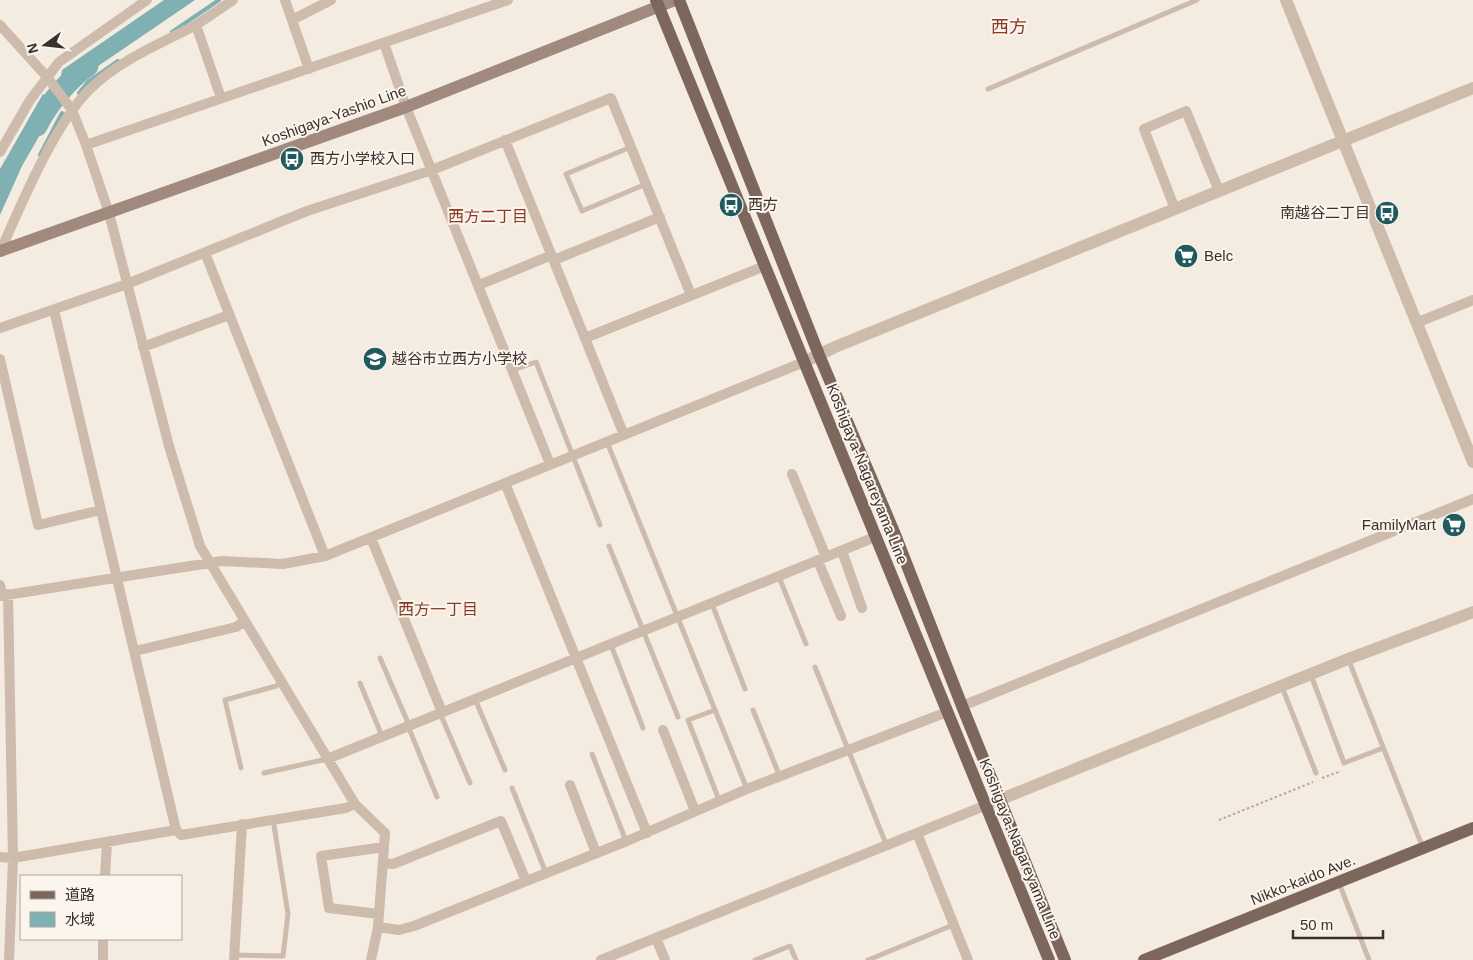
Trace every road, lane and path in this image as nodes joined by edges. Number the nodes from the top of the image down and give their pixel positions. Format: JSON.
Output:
{"nodes":[{"id":1,"x":147,"y":0,"type":"edge"},
{"id":2,"x":233,"y":0,"type":"edge"},
{"id":3,"x":285,"y":0,"type":"edge"},
{"id":4,"x":331,"y":0,"type":"edge"},
{"id":5,"x":508,"y":0,"type":"edge"},
{"id":6,"x":677,"y":0,"type":"edge"},
{"id":7,"x":1197,"y":0,"type":"edge"},
{"id":8,"x":1286,"y":0,"type":"edge"},
{"id":9,"x":658,"y":3,"type":"edge"},
{"id":10,"x":292,"y":20,"type":"junction"},
{"id":11,"x":196,"y":25,"type":"junction"},
{"id":12,"x":0,"y":26,"type":"edge"},
{"id":13,"x":384,"y":43,"type":"junction"},
{"id":14,"x":309,"y":69,"type":"junction"},
{"id":15,"x":47,"y":77,"type":"junction"},
{"id":16,"x":1473,"y":88,"type":"edge"},
{"id":17,"x":988,"y":89,"type":"dead end"},
{"id":18,"x":220,"y":98,"type":"junction"},
{"id":19,"x":406,"y":107,"type":"junction"},
{"id":20,"x":72,"y":110,"type":"junction"},
{"id":21,"x":506,"y":140,"type":"junction"},
{"id":22,"x":1343,"y":141,"type":"junction"},
{"id":23,"x":86,"y":145,"type":"junction"},
{"id":24,"x":631,"y":147,"type":"junction"},
{"id":25,"x":0,"y":152,"type":"edge"},
{"id":26,"x":432,"y":170,"type":"junction"},
{"id":27,"x":647,"y":184,"type":"junction"},
{"id":28,"x":1219,"y":191,"type":"junction"},
{"id":29,"x":1175,"y":209,"type":"junction"},
{"id":30,"x":109,"y":213,"type":"junction"},
{"id":31,"x":660,"y":217,"type":"junction"},
{"id":32,"x":0,"y":251,"type":"edge"},
{"id":33,"x":205,"y":253,"type":"junction"},
{"id":34,"x":553,"y":258,"type":"junction"},
{"id":35,"x":766,"y":266,"type":"junction"},
{"id":36,"x":127,"y":284,"type":"junction"},
{"id":37,"x":479,"y":285,"type":"junction"},
{"id":38,"x":691,"y":295,"type":"junction"},
{"id":39,"x":1473,"y":300,"type":"edge"},
{"id":40,"x":54,"y":310,"type":"junction"},
{"id":41,"x":228,"y":315,"type":"junction"},
{"id":42,"x":1416,"y":323,"type":"junction"},
{"id":43,"x":0,"y":328,"type":"edge"},
{"id":44,"x":585,"y":338,"type":"junction"},
{"id":45,"x":143,"y":346,"type":"junction"},
{"id":46,"x":819,"y":355,"type":"junction"},
{"id":47,"x":0,"y":360,"type":"edge"},
{"id":48,"x":804,"y":362,"type":"junction"},
{"id":49,"x":513,"y":370,"type":"junction"},
{"id":50,"x":624,"y":435,"type":"junction"},
{"id":51,"x":606,"y":442,"type":"junction"},
{"id":52,"x":573,"y":455,"type":"junction"},
{"id":53,"x":1473,"y":462,"type":"edge"},
{"id":54,"x":550,"y":464,"type":"junction"},
{"id":55,"x":792,"y":474,"type":"dead end"},
{"id":56,"x":506,"y":483,"type":"junction"},
{"id":57,"x":1473,"y":499,"type":"edge"},
{"id":58,"x":101,"y":510,"type":"junction"},
{"id":59,"x":600,"y":525,"type":"dead end"},
{"id":60,"x":875,"y":537,"type":"junction"},
{"id":61,"x":371,"y":538,"type":"junction"},
{"id":62,"x":609,"y":546,"type":"dead end"},
{"id":63,"x":842,"y":551,"type":"junction"},
{"id":64,"x":325,"y":556,"type":"junction"},
{"id":65,"x":822,"y":559,"type":"junction"},
{"id":66,"x":208,"y":563,"type":"junction"},
{"id":67,"x":779,"y":577,"type":"junction"},
{"id":68,"x":118,"y":578,"type":"junction"},
{"id":69,"x":0,"y":585,"type":"edge"},
{"id":70,"x":4,"y":595,"type":"edge"},
{"id":71,"x":712,"y":604,"type":"junction"},
{"id":72,"x":862,"y":608,"type":"dead end"},
{"id":73,"x":1473,"y":612,"type":"edge"},
{"id":74,"x":841,"y":616,"type":"dead end"},
{"id":75,"x":677,"y":617,"type":"junction"},
{"id":76,"x":244,"y":621,"type":"junction"},
{"id":77,"x":644,"y":631,"type":"junction"},
{"id":78,"x":806,"y":644,"type":"dead end"},
{"id":79,"x":611,"y":645,"type":"junction"},
{"id":80,"x":135,"y":651,"type":"junction"},
{"id":81,"x":380,"y":658,"type":"dead end"},
{"id":82,"x":577,"y":658,"type":"junction"},
{"id":83,"x":1348,"y":659,"type":"junction"},
{"id":84,"x":815,"y":667,"type":"dead end"},
{"id":85,"x":1311,"y":674,"type":"junction"},
{"id":86,"x":282,"y":682,"type":"junction"},
{"id":87,"x":360,"y":683,"type":"dead end"},
{"id":88,"x":1282,"y":686,"type":"junction"},
{"id":89,"x":745,"y":688,"type":"dead end"},
{"id":90,"x":5,"y":696,"type":"edge"},
{"id":91,"x":475,"y":699,"type":"junction"},
{"id":92,"x":962,"y":706,"type":"junction"},
{"id":93,"x":715,"y":710,"type":"junction"},
{"id":94,"x":753,"y":710,"type":"dead end"},
{"id":95,"x":441,"y":712,"type":"junction"},
{"id":96,"x":947,"y":712,"type":"junction"},
{"id":97,"x":678,"y":716,"type":"dead end"},
{"id":98,"x":408,"y":726,"type":"junction"},
{"id":99,"x":643,"y":728,"type":"dead end"},
{"id":100,"x":663,"y":730,"type":"dead end"},
{"id":101,"x":382,"y":736,"type":"junction"},
{"id":102,"x":1383,"y":748,"type":"junction"},
{"id":103,"x":849,"y":751,"type":"junction"},
{"id":104,"x":592,"y":754,"type":"dead end"},
{"id":105,"x":327,"y":759,"type":"junction"},
{"id":106,"x":241,"y":768,"type":"dead end"},
{"id":107,"x":1348,"y":768,"type":"dead end"},
{"id":108,"x":505,"y":770,"type":"dead end"},
{"id":109,"x":264,"y":773,"type":"dead end"},
{"id":110,"x":1316,"y":773,"type":"dead end"},
{"id":111,"x":780,"y":778,"type":"junction"},
{"id":112,"x":470,"y":783,"type":"dead end"},
{"id":113,"x":570,"y":785,"type":"dead end"},
{"id":114,"x":512,"y":788,"type":"dead end"},
{"id":115,"x":747,"y":789,"type":"junction"},
{"id":116,"x":437,"y":797,"type":"dead end"},
{"id":117,"x":719,"y":800,"type":"junction"},
{"id":118,"x":999,"y":800,"type":"junction"},
{"id":119,"x":355,"y":804,"type":"junction"},
{"id":120,"x":984,"y":805,"type":"junction"},
{"id":121,"x":695,"y":811,"type":"junction"},
{"id":122,"x":273,"y":819,"type":"junction"},
{"id":123,"x":1219,"y":820,"type":"dead end"},
{"id":124,"x":242,"y":824,"type":"junction"},
{"id":125,"x":1473,"y":828,"type":"edge"},
{"id":126,"x":176,"y":830,"type":"junction"},
{"id":127,"x":917,"y":832,"type":"junction"},
{"id":128,"x":647,"y":833,"type":"junction"},
{"id":129,"x":627,"y":841,"type":"junction"},
{"id":130,"x":107,"y":843,"type":"junction"},
{"id":131,"x":886,"y":844,"type":"junction"},
{"id":132,"x":384,"y":847,"type":"junction"},
{"id":133,"x":1423,"y":848,"type":"junction"},
{"id":134,"x":596,"y":853,"type":"junction"},
{"id":135,"x":0,"y":858,"type":"edge"},
{"id":136,"x":13,"y":858,"type":"junction"},
{"id":137,"x":383,"y":863,"type":"junction"},
{"id":138,"x":546,"y":873,"type":"junction"},
{"id":139,"x":105,"y":875,"type":"edge"},
{"id":140,"x":526,"y":881,"type":"junction"},
{"id":141,"x":1339,"y":883,"type":"junction"},
{"id":142,"x":379,"y":914,"type":"junction"},
{"id":143,"x":5,"y":924,"type":"edge"},
{"id":144,"x":954,"y":925,"type":"junction"},
{"id":145,"x":378,"y":927,"type":"junction"},
{"id":146,"x":656,"y":938,"type":"junction"},
{"id":147,"x":103,"y":940,"type":"edge"},
{"id":148,"x":235,"y":957,"type":"edge"},
{"id":149,"x":9,"y":960,"type":"edge"},
{"id":150,"x":102,"y":960,"type":"edge"},
{"id":151,"x":371,"y":960,"type":"edge"},
{"id":152,"x":601,"y":960,"type":"edge"},
{"id":153,"x":665,"y":960,"type":"edge"},
{"id":154,"x":755,"y":960,"type":"edge"},
{"id":155,"x":796,"y":960,"type":"edge"},
{"id":156,"x":868,"y":960,"type":"edge"},
{"id":157,"x":968,"y":960,"type":"edge"},
{"id":158,"x":1049,"y":960,"type":"edge"},
{"id":159,"x":1065,"y":960,"type":"edge"},
{"id":160,"x":1144,"y":960,"type":"edge"},
{"id":161,"x":1369,"y":960,"type":"edge"}],
"edges":[{"from":1,"to":15,"type":"street"},
{"from":2,"to":11,"type":"street"},
{"from":3,"to":10,"type":"street"},
{"from":4,"to":10,"type":"street"},
{"from":5,"to":13,"type":"street"},
{"from":6,"to":9,"type":"main road","name":"Koshigaya-Yashio Line"},
{"from":6,"to":46,"type":"main road","name":"Koshigaya-Nagareyama Line"},
{"from":7,"to":17,"type":"lane"},
{"from":8,"to":22,"type":"street"},
{"from":9,"to":19,"type":"main road","name":"Koshigaya-Yashio Line"},
{"from":9,"to":35,"type":"main road","name":"Koshigaya-Nagareyama Line"},
{"from":10,"to":14,"type":"street"},
{"from":11,"to":18,"type":"street"},
{"from":11,"to":20,"type":"street"},
{"from":12,"to":15,"type":"street"},
{"from":13,"to":14,"type":"street"},
{"from":13,"to":19,"type":"street"},
{"from":14,"to":18,"type":"street"},
{"from":15,"to":20,"type":"street"},
{"from":15,"to":25,"type":"street"},
{"from":16,"to":22,"type":"street"},
{"from":18,"to":23,"type":"street"},
{"from":19,"to":26,"type":"street"},
{"from":19,"to":30,"type":"main road","name":"Koshigaya-Yashio Line"},
{"from":20,"to":23,"type":"street"},
{"from":20,"to":32,"type":"street"},
{"from":21,"to":24,"type":"street"},
{"from":21,"to":26,"type":"street"},
{"from":21,"to":34,"type":"street"},
{"from":22,"to":28,"type":"street"},
{"from":22,"to":42,"type":"street"},
{"from":23,"to":30,"type":"street"},
{"from":24,"to":27,"type":"street"},
{"from":24,"to":27,"type":"lane"},
{"from":26,"to":33,"type":"street"},
{"from":26,"to":37,"type":"street"},
{"from":27,"to":31,"type":"street"},
{"from":28,"to":29,"type":"street"},
{"from":28,"to":29,"type":"street"},
{"from":29,"to":46,"type":"street"},
{"from":30,"to":32,"type":"main road","name":"Koshigaya-Yashio Line"},
{"from":30,"to":36,"type":"street"},
{"from":31,"to":34,"type":"street"},
{"from":31,"to":38,"type":"street"},
{"from":33,"to":36,"type":"street"},
{"from":33,"to":41,"type":"street"},
{"from":34,"to":37,"type":"street"},
{"from":34,"to":44,"type":"street"},
{"from":35,"to":38,"type":"street"},
{"from":35,"to":48,"type":"main road","name":"Koshigaya-Nagareyama Line"},
{"from":36,"to":40,"type":"street"},
{"from":36,"to":45,"type":"street"},
{"from":37,"to":49,"type":"street"},
{"from":38,"to":44,"type":"street"},
{"from":39,"to":42,"type":"street"},
{"from":40,"to":43,"type":"street"},
{"from":40,"to":58,"type":"street"},
{"from":41,"to":45,"type":"street"},
{"from":41,"to":64,"type":"street"},
{"from":42,"to":53,"type":"street"},
{"from":44,"to":50,"type":"street"},
{"from":45,"to":66,"type":"street"},
{"from":46,"to":48,"type":"street"},
{"from":46,"to":92,"type":"main road","name":"Koshigaya-Nagareyama Line"},
{"from":47,"to":58,"type":"street"},
{"from":48,"to":50,"type":"street"},
{"from":48,"to":60,"type":"main road","name":"Koshigaya-Nagareyama Line"},
{"from":49,"to":52,"type":"lane"},
{"from":49,"to":54,"type":"street"},
{"from":50,"to":51,"type":"street"},
{"from":51,"to":52,"type":"street"},
{"from":51,"to":75,"type":"lane"},
{"from":52,"to":54,"type":"street"},
{"from":52,"to":59,"type":"lane"},
{"from":54,"to":56,"type":"street"},
{"from":55,"to":65,"type":"street"},
{"from":56,"to":61,"type":"street"},
{"from":56,"to":82,"type":"street"},
{"from":57,"to":92,"type":"street"},
{"from":58,"to":68,"type":"street"},
{"from":60,"to":63,"type":"street"},
{"from":60,"to":96,"type":"main road","name":"Koshigaya-Nagareyama Line"},
{"from":61,"to":64,"type":"street"},
{"from":61,"to":95,"type":"street"},
{"from":62,"to":77,"type":"lane"},
{"from":63,"to":65,"type":"street"},
{"from":63,"to":72,"type":"street"},
{"from":64,"to":66,"type":"street"},
{"from":65,"to":67,"type":"street"},
{"from":65,"to":74,"type":"street"},
{"from":66,"to":68,"type":"street"},
{"from":66,"to":76,"type":"street"},
{"from":67,"to":71,"type":"street"},
{"from":67,"to":78,"type":"lane"},
{"from":68,"to":70,"type":"street"},
{"from":68,"to":80,"type":"street"},
{"from":69,"to":70,"type":"street"},
{"from":70,"to":90,"type":"street"},
{"from":71,"to":75,"type":"street"},
{"from":71,"to":89,"type":"lane"},
{"from":73,"to":83,"type":"street"},
{"from":75,"to":77,"type":"street"},
{"from":75,"to":93,"type":"lane"},
{"from":76,"to":80,"type":"street"},
{"from":76,"to":86,"type":"street"},
{"from":77,"to":79,"type":"street"},
{"from":77,"to":97,"type":"lane"},
{"from":79,"to":82,"type":"street"},
{"from":79,"to":99,"type":"lane"},
{"from":80,"to":126,"type":"street"},
{"from":81,"to":98,"type":"lane"},
{"from":82,"to":91,"type":"street"},
{"from":82,"to":128,"type":"street"},
{"from":83,"to":85,"type":"street"},
{"from":83,"to":102,"type":"lane"},
{"from":84,"to":103,"type":"lane"},
{"from":85,"to":88,"type":"street"},
{"from":85,"to":102,"type":"lane"},
{"from":86,"to":105,"type":"street"},
{"from":86,"to":106,"type":"lane"},
{"from":87,"to":101,"type":"lane"},
{"from":88,"to":110,"type":"lane"},
{"from":88,"to":118,"type":"street"},
{"from":90,"to":136,"type":"street"},
{"from":91,"to":95,"type":"street"},
{"from":91,"to":108,"type":"lane"},
{"from":92,"to":118,"type":"main road","name":"Koshigaya-Nagareyama Line"},
{"from":93,"to":115,"type":"lane"},
{"from":93,"to":117,"type":"lane"},
{"from":94,"to":111,"type":"lane"},
{"from":95,"to":98,"type":"street"},
{"from":95,"to":112,"type":"lane"},
{"from":96,"to":103,"type":"street"},
{"from":96,"to":120,"type":"main road","name":"Koshigaya-Nagareyama Line"},
{"from":98,"to":101,"type":"street"},
{"from":98,"to":116,"type":"lane"},
{"from":100,"to":121,"type":"street"},
{"from":101,"to":105,"type":"street"},
{"from":102,"to":133,"type":"lane"},
{"from":103,"to":111,"type":"street"},
{"from":103,"to":131,"type":"lane"},
{"from":104,"to":129,"type":"lane"},
{"from":105,"to":109,"type":"lane"},
{"from":105,"to":119,"type":"street"},
{"from":107,"to":123,"type":"path"},
{"from":111,"to":115,"type":"street"},
{"from":113,"to":134,"type":"street"},
{"from":114,"to":138,"type":"lane"},
{"from":115,"to":117,"type":"street"},
{"from":117,"to":121,"type":"street"},
{"from":118,"to":120,"type":"street"},
{"from":118,"to":159,"type":"main road","name":"Koshigaya-Nagareyama Line"},
{"from":119,"to":122,"type":"street"},
{"from":119,"to":132,"type":"street"},
{"from":120,"to":127,"type":"street"},
{"from":120,"to":158,"type":"main road","name":"Koshigaya-Nagareyama Line"},
{"from":121,"to":128,"type":"street"},
{"from":122,"to":124,"type":"street"},
{"from":122,"to":148,"type":"lane"},
{"from":124,"to":126,"type":"street"},
{"from":124,"to":148,"type":"street"},
{"from":125,"to":133,"type":"main road","name":"Nikko-kaido Ave."},
{"from":126,"to":130,"type":"street"},
{"from":127,"to":131,"type":"street"},
{"from":127,"to":144,"type":"street"},
{"from":128,"to":129,"type":"street"},
{"from":129,"to":134,"type":"street"},
{"from":130,"to":136,"type":"street"},
{"from":130,"to":139,"type":"street"},
{"from":131,"to":146,"type":"street"},
{"from":132,"to":137,"type":"street"},
{"from":132,"to":142,"type":"street"},
{"from":133,"to":141,"type":"main road","name":"Nikko-kaido Ave."},
{"from":134,"to":138,"type":"street"},
{"from":135,"to":136,"type":"street"},
{"from":136,"to":143,"type":"street"},
{"from":137,"to":140,"type":"street"},
{"from":137,"to":142,"type":"street"},
{"from":138,"to":140,"type":"street"},
{"from":140,"to":145,"type":"street"},
{"from":141,"to":160,"type":"main road","name":"Nikko-kaido Ave."},
{"from":141,"to":161,"type":"lane"},
{"from":142,"to":145,"type":"street"},
{"from":143,"to":149,"type":"street"},
{"from":144,"to":156,"type":"lane"},
{"from":144,"to":157,"type":"street"},
{"from":145,"to":151,"type":"street"},
{"from":146,"to":152,"type":"street"},
{"from":146,"to":153,"type":"street"},
{"from":147,"to":150,"type":"street"},
{"from":154,"to":155,"type":"lane"}]}
